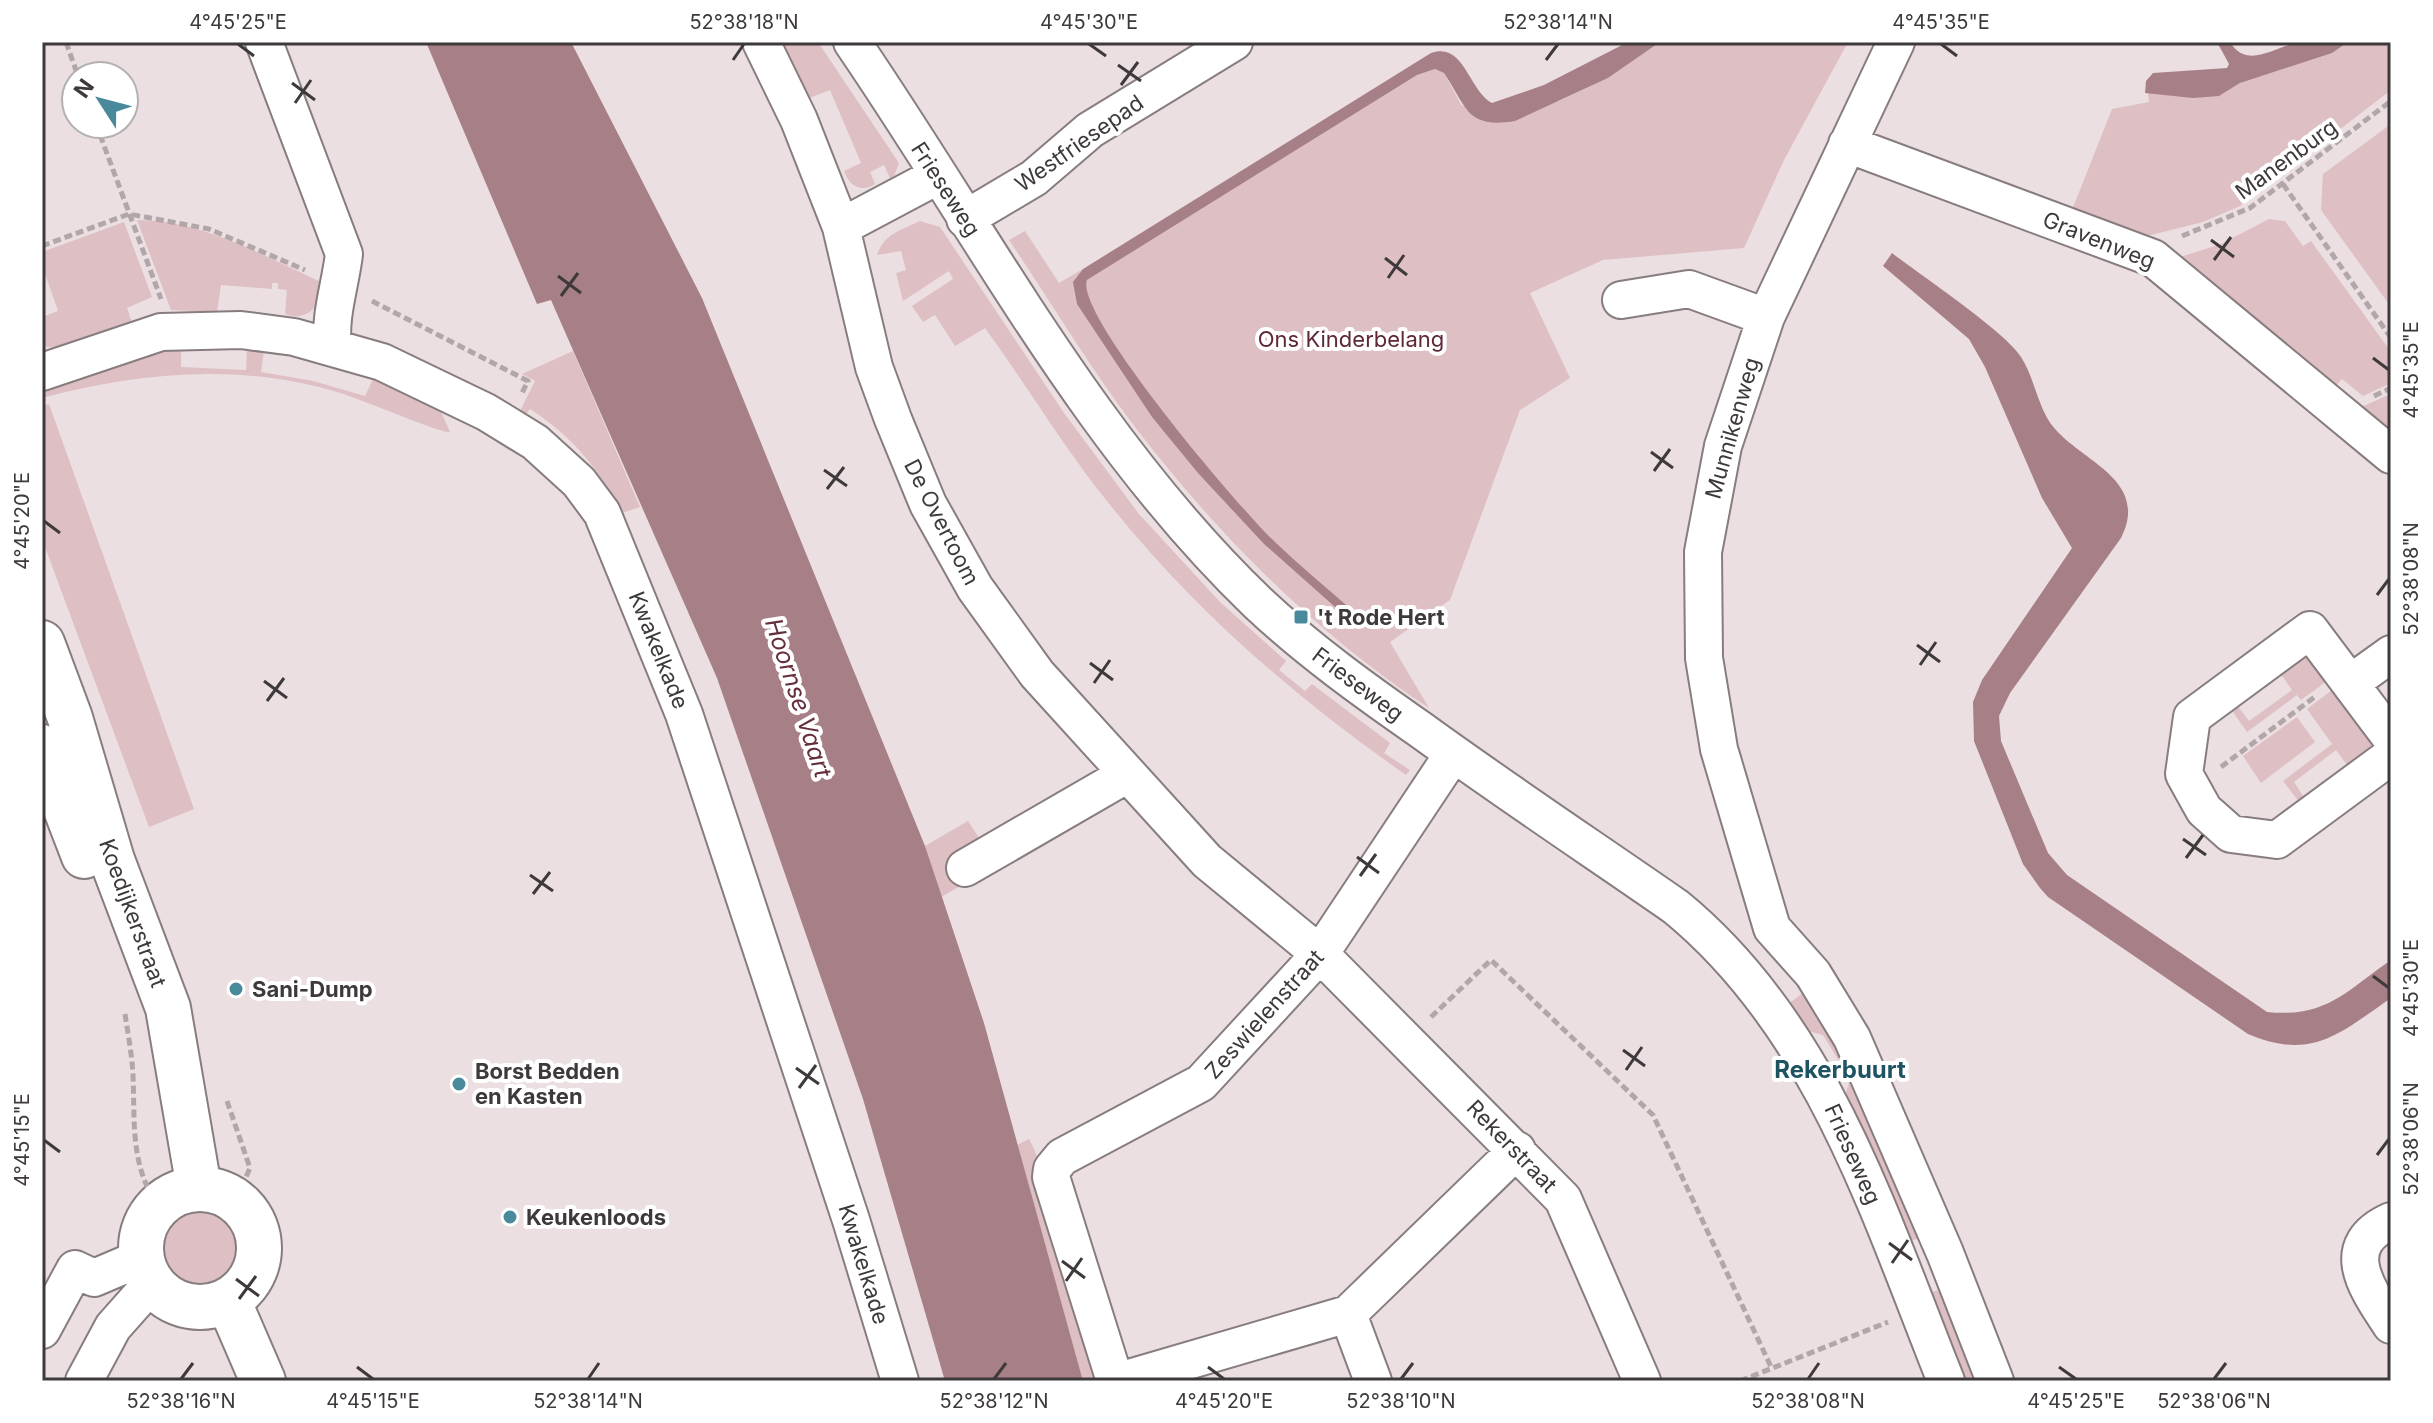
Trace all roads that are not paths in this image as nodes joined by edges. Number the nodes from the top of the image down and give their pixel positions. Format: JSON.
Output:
{"nodes":[{"id":1,"x":264,"y":42,"type":"edge"},
{"id":2,"x":761,"y":42,"type":"edge"},
{"id":3,"x":852,"y":42,"type":"edge"},
{"id":4,"x":1234,"y":42,"type":"edge"},
{"id":5,"x":1896,"y":42,"type":"edge"},
{"id":6,"x":1847,"y":144,"type":"junction"},
{"id":7,"x":937,"y":176,"type":"junction"},
{"id":8,"x":965,"y":219,"type":"junction"},
{"id":9,"x":841,"y":227,"type":"junction"},
{"id":10,"x":1621,"y":300,"type":"dead end"},
{"id":11,"x":1766,"y":317,"type":"junction"},
{"id":12,"x":333,"y":348,"type":"junction"},
{"id":13,"x":42,"y":372,"type":"edge"},
{"id":14,"x":2391,"y":455,"type":"edge"},
{"id":15,"x":42,"y":643,"type":"edge"},
{"id":16,"x":2391,"y":654,"type":"edge"},
{"id":17,"x":2349,"y":678,"type":"junction"},
{"id":18,"x":2391,"y":738,"type":"edge"},
{"id":19,"x":42,"y":747,"type":"edge"},
{"id":20,"x":1453,"y":754,"type":"junction"},
{"id":21,"x":2391,"y":756,"type":"edge"},
{"id":22,"x":1126,"y":775,"type":"junction"},
{"id":23,"x":965,"y":868,"type":"dead end"},
{"id":24,"x":1772,"y":928,"type":"junction"},
{"id":25,"x":1320,"y":954,"type":"junction"},
{"id":26,"x":1731,"y":959,"type":"junction"},
{"id":27,"x":1517,"y":1150,"type":"junction"},
{"id":28,"x":177,"y":1196,"type":"junction"},
{"id":29,"x":2391,"y":1221,"type":"edge"},
{"id":30,"x":1945,"y":1253,"type":"junction"},
{"id":31,"x":1902,"y":1270,"type":"junction"},
{"id":32,"x":147,"y":1271,"type":"junction"},
{"id":33,"x":228,"y":1300,"type":"junction"},
{"id":34,"x":1348,"y":1314,"type":"junction"},
{"id":35,"x":2391,"y":1325,"type":"edge"},
{"id":36,"x":42,"y":1330,"type":"edge"},
{"id":37,"x":84,"y":1381,"type":"edge"},
{"id":38,"x":263,"y":1381,"type":"edge"},
{"id":39,"x":900,"y":1381,"type":"edge"},
{"id":40,"x":1117,"y":1381,"type":"edge"},
{"id":41,"x":1373,"y":1381,"type":"edge"},
{"id":42,"x":1642,"y":1381,"type":"edge"},
{"id":43,"x":1946,"y":1381,"type":"edge"},
{"id":44,"x":1995,"y":1381,"type":"edge"}],
"edges":[{"from":1,"to":12,"type":"street"},
{"from":2,"to":9,"type":"street","name":"De Overtoom"},
{"from":3,"to":7,"type":"street","name":"Frieseweg"},
{"from":4,"to":8,"type":"street","name":"Westfriesepad"},
{"from":5,"to":6,"type":"street","name":"Munnikenweg"},
{"from":6,"to":11,"type":"street","name":"Munnikenweg"},
{"from":6,"to":14,"type":"street","name":"Gravenweg"},
{"from":7,"to":8,"type":"street","name":"Frieseweg"},
{"from":7,"to":9,"type":"street"},
{"from":8,"to":20,"type":"street","name":"Frieseweg"},
{"from":9,"to":22,"type":"street","name":"De Overtoom"},
{"from":10,"to":11,"type":"street"},
{"from":11,"to":24,"type":"street","name":"Munnikenweg"},
{"from":12,"to":13,"type":"street","name":"Kwakelkade"},
{"from":12,"to":39,"type":"street","name":"Kwakelkade"},
{"from":15,"to":28,"type":"main road","name":"Koedijkerstraat"},
{"from":16,"to":17,"type":"street"},
{"from":17,"to":18,"type":"street"},
{"from":17,"to":21,"type":"street"},
{"from":19,"to":28,"type":"main road","name":"Koedijkerstraat"},
{"from":20,"to":25,"type":"street","name":"Zeswielenstraat"},
{"from":20,"to":26,"type":"street","name":"Frieseweg"},
{"from":22,"to":23,"type":"street"},
{"from":22,"to":25,"type":"street","name":"De Overtoom"},
{"from":24,"to":26,"type":"street"},
{"from":24,"to":30,"type":"street","name":"Frieseweg"},
{"from":25,"to":27,"type":"street","name":"Rekerstraat"},
{"from":25,"to":40,"type":"street","name":"Zeswielenstraat"},
{"from":26,"to":31,"type":"street","name":"Frieseweg"},
{"from":27,"to":34,"type":"street"},
{"from":27,"to":42,"type":"street","name":"Rekerstraat"},
{"from":28,"to":32,"type":"main road"},
{"from":28,"to":33,"type":"main road"},
{"from":29,"to":35,"type":"street"},
{"from":30,"to":31,"type":"street"},
{"from":30,"to":44,"type":"street","name":"Frieseweg"},
{"from":31,"to":43,"type":"street","name":"Frieseweg"},
{"from":32,"to":33,"type":"main road"},
{"from":32,"to":36,"type":"street"},
{"from":32,"to":37,"type":"street"},
{"from":33,"to":38,"type":"main road"},
{"from":34,"to":40,"type":"street"},
{"from":34,"to":41,"type":"street"}]}
